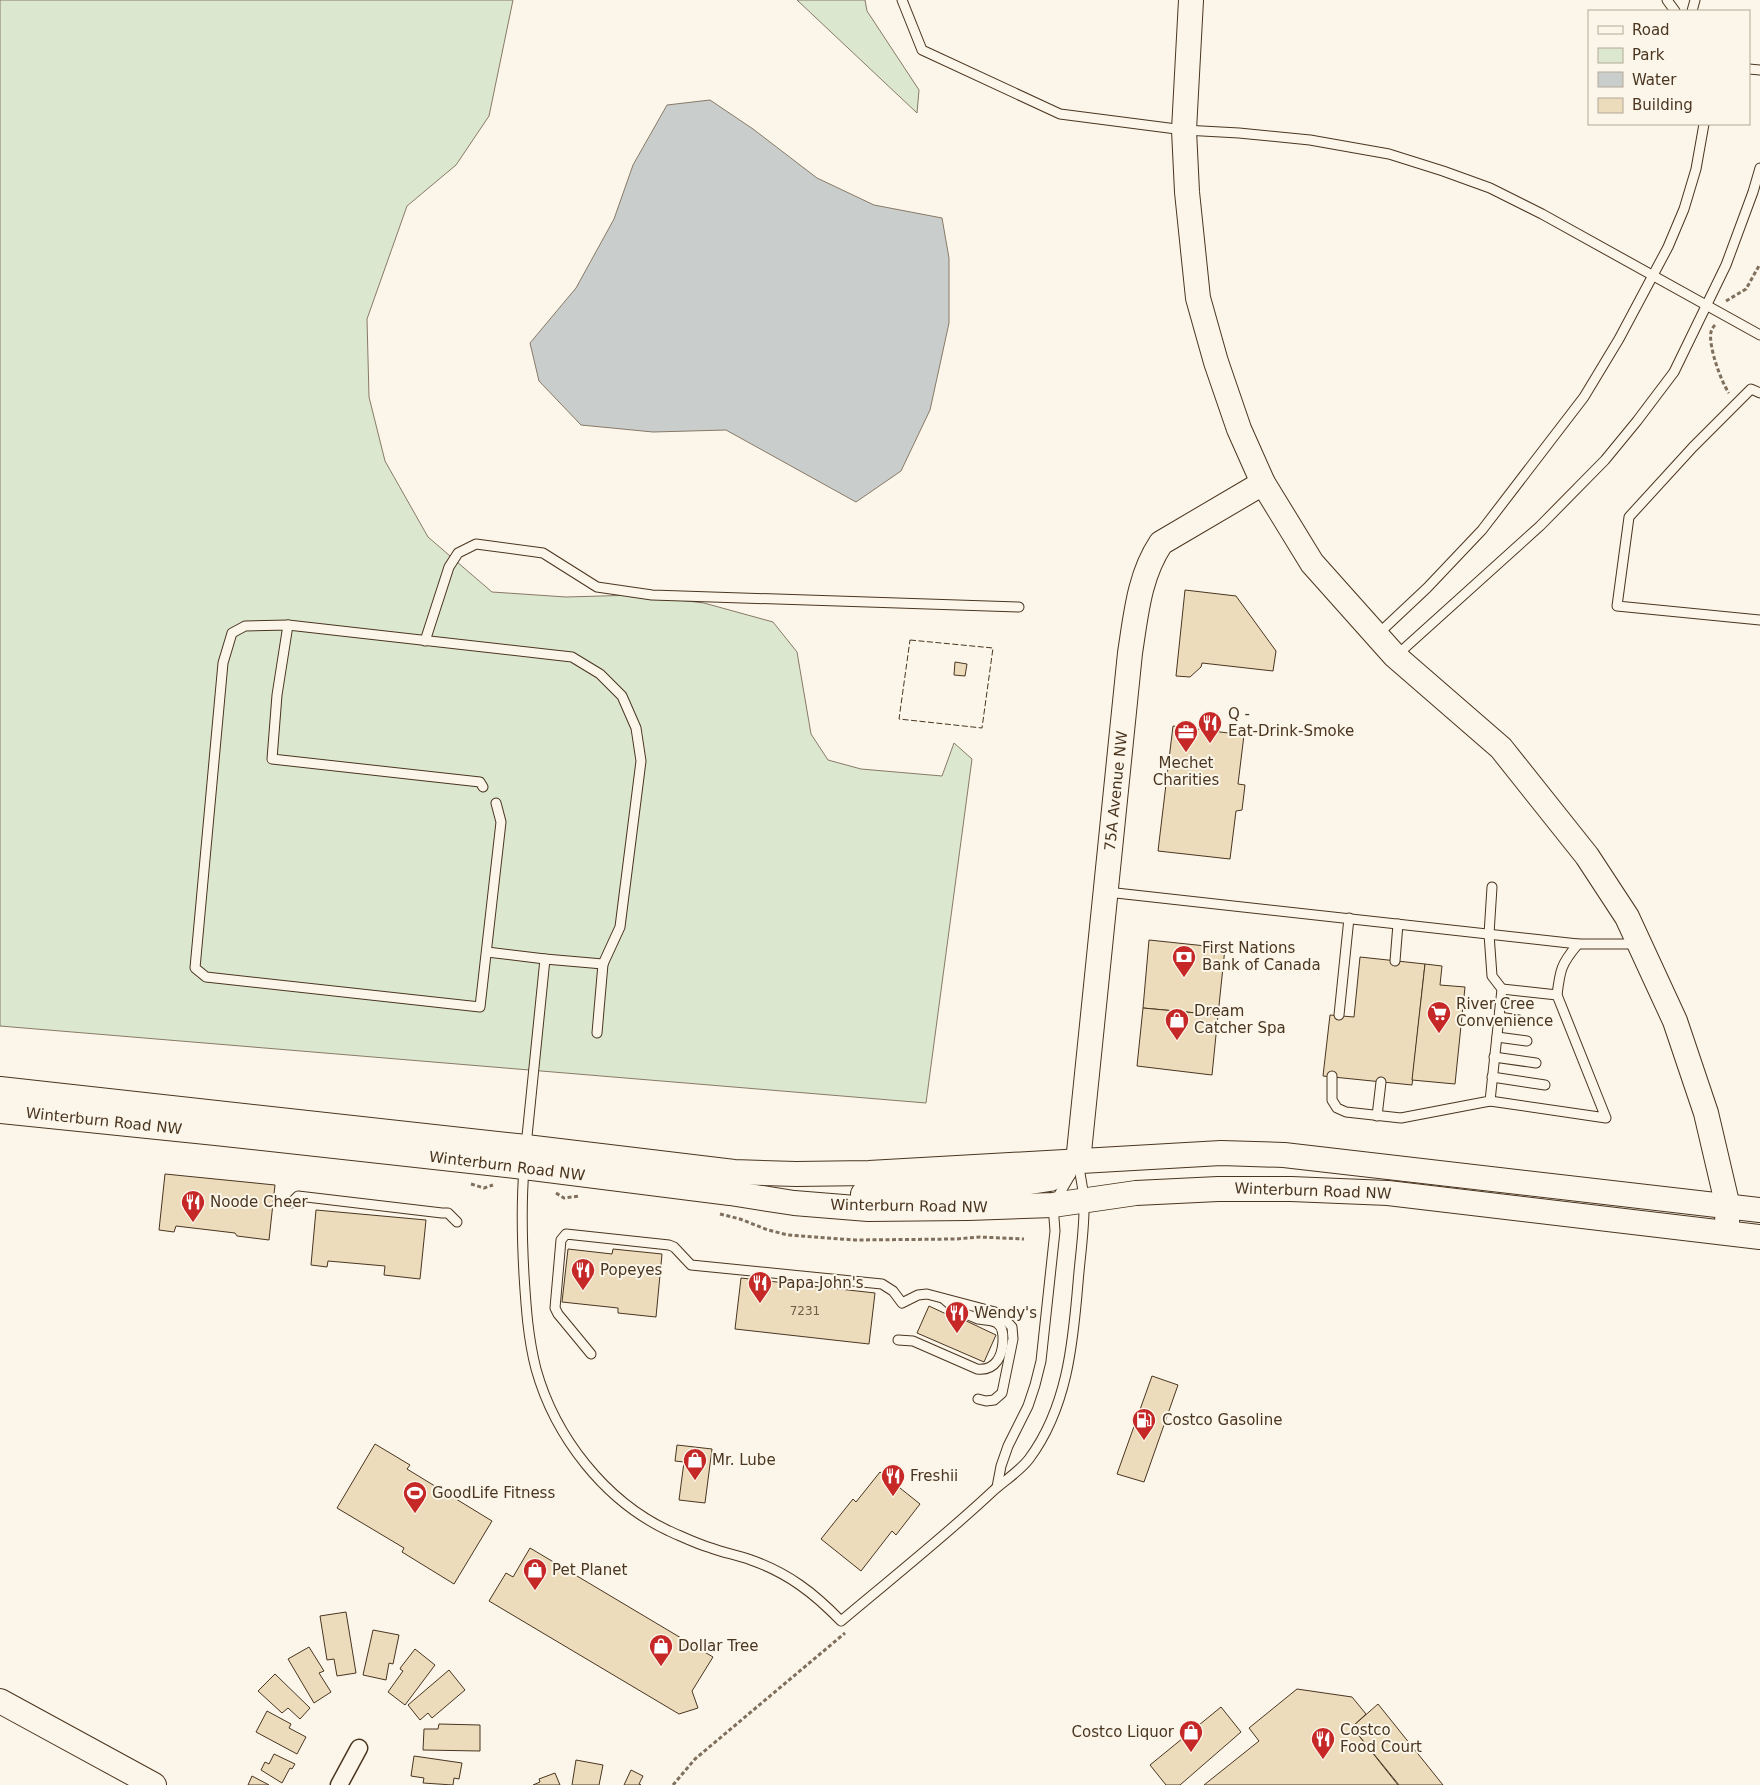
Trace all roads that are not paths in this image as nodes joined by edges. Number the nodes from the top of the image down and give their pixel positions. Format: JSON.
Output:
{"nodes":[{"id":1,"x":902,"y":0,"type":"edge"},
{"id":2,"x":1191,"y":0,"type":"edge"},
{"id":3,"x":1704,"y":125,"type":"edge"},
{"id":4,"x":1184,"y":130,"type":"junction"},
{"id":5,"x":1760,"y":168,"type":"edge"},
{"id":6,"x":1652,"y":275,"type":"junction"},
{"id":7,"x":1706,"y":306,"type":"junction"},
{"id":8,"x":1760,"y":335,"type":"edge"},
{"id":9,"x":1760,"y":393,"type":"edge"},
{"id":10,"x":1264,"y":483,"type":"junction"},
{"id":11,"x":1019,"y":607,"type":"dead end"},
{"id":12,"x":1760,"y":620,"type":"edge"},
{"id":13,"x":288,"y":626,"type":"junction"},
{"id":14,"x":1376,"y":636,"type":"junction"},
{"id":15,"x":425,"y":641,"type":"junction"},
{"id":16,"x":1395,"y":656,"type":"junction"},
{"id":17,"x":483,"y":787,"type":"dead end"},
{"id":18,"x":496,"y":803,"type":"dead end"},
{"id":19,"x":1492,"y":887,"type":"dead end"},
{"id":20,"x":1106,"y":892,"type":"junction"},
{"id":21,"x":1349,"y":918,"type":"junction"},
{"id":22,"x":1398,"y":924,"type":"junction"},
{"id":23,"x":1489,"y":934,"type":"junction"},
{"id":24,"x":1578,"y":944,"type":"junction"},
{"id":25,"x":1641,"y":944,"type":"junction"},
{"id":26,"x":486,"y":952,"type":"junction"},
{"id":27,"x":545,"y":959,"type":"junction"},
{"id":28,"x":1395,"y":960,"type":"dead end"},
{"id":29,"x":603,"y":964,"type":"junction"},
{"id":30,"x":1502,"y":989,"type":"junction"},
{"id":31,"x":1557,"y":995,"type":"junction"},
{"id":32,"x":1339,"y":1016,"type":"dead end"},
{"id":33,"x":1499,"y":1017,"type":"junction"},
{"id":34,"x":1519,"y":1020,"type":"dead end"},
{"id":35,"x":597,"y":1034,"type":"dead end"},
{"id":36,"x":1496,"y":1037,"type":"junction"},
{"id":37,"x":1527,"y":1041,"type":"dead end"},
{"id":38,"x":1494,"y":1057,"type":"junction"},
{"id":39,"x":1536,"y":1063,"type":"dead end"},
{"id":40,"x":1332,"y":1076,"type":"dead end"},
{"id":41,"x":1492,"y":1077,"type":"junction"},
{"id":42,"x":1381,"y":1082,"type":"dead end"},
{"id":43,"x":1545,"y":1085,"type":"dead end"},
{"id":44,"x":0,"y":1089,"type":"edge"},
{"id":45,"x":1490,"y":1101,"type":"junction"},
{"id":46,"x":0,"y":1111,"type":"edge"},
{"id":47,"x":1377,"y":1116,"type":"junction"},
{"id":48,"x":525,"y":1157,"type":"junction"},
{"id":49,"x":1078,"y":1162,"type":"junction"},
{"id":50,"x":1084,"y":1200,"type":"junction"},
{"id":51,"x":291,"y":1203,"type":"dead end"},
{"id":52,"x":794,"y":1203,"type":"junction"},
{"id":53,"x":1053,"y":1205,"type":"junction"},
{"id":54,"x":1728,"y":1207,"type":"junction"},
{"id":55,"x":1760,"y":1210,"type":"edge"},
{"id":56,"x":457,"y":1222,"type":"dead end"},
{"id":57,"x":1726,"y":1233,"type":"junction"},
{"id":58,"x":1760,"y":1237,"type":"edge"},
{"id":59,"x":943,"y":1298,"type":"junction"},
{"id":60,"x":898,"y":1340,"type":"dead end"},
{"id":61,"x":591,"y":1354,"type":"dead end"},
{"id":62,"x":978,"y":1399,"type":"dead end"},
{"id":63,"x":997,"y":1487,"type":"junction"},
{"id":64,"x":0,"y":1701,"type":"edge"},
{"id":65,"x":359,"y":1748,"type":"dead end"},
{"id":66,"x":154,"y":1785,"type":"edge"},
{"id":67,"x":339,"y":1785,"type":"edge"}],
"edges":[{"from":1,"to":4,"type":"lane"},
{"from":2,"to":4,"type":"main road"},
{"from":3,"to":6,"type":"lane"},
{"from":4,"to":6,"type":"lane"},
{"from":4,"to":10,"type":"main road"},
{"from":5,"to":7,"type":"lane"},
{"from":6,"to":7,"type":"lane"},
{"from":6,"to":14,"type":"lane"},
{"from":7,"to":8,"type":"lane"},
{"from":7,"to":16,"type":"lane"},
{"from":9,"to":12,"type":"lane"},
{"from":10,"to":14,"type":"main road"},
{"from":10,"to":20,"type":"main road","name":"75A Avenue NW"},
{"from":11,"to":15,"type":"lane"},
{"from":13,"to":15,"type":"lane"},
{"from":13,"to":17,"type":"lane"},
{"from":13,"to":26,"type":"lane"},
{"from":14,"to":16,"type":"main road"},
{"from":15,"to":29,"type":"lane"},
{"from":16,"to":25,"type":"main road"},
{"from":18,"to":26,"type":"lane"},
{"from":19,"to":23,"type":"lane"},
{"from":20,"to":21,"type":"lane"},
{"from":20,"to":49,"type":"main road","name":"75A Avenue NW"},
{"from":21,"to":22,"type":"lane"},
{"from":21,"to":32,"type":"lane"},
{"from":22,"to":23,"type":"lane"},
{"from":22,"to":28,"type":"lane"},
{"from":23,"to":24,"type":"lane"},
{"from":23,"to":30,"type":"lane"},
{"from":24,"to":25,"type":"lane"},
{"from":24,"to":31,"type":"lane"},
{"from":25,"to":54,"type":"main road"},
{"from":26,"to":27,"type":"lane"},
{"from":27,"to":29,"type":"lane"},
{"from":27,"to":48,"type":"lane"},
{"from":29,"to":35,"type":"lane"},
{"from":30,"to":31,"type":"lane"},
{"from":30,"to":33,"type":"lane"},
{"from":31,"to":45,"type":"lane"},
{"from":33,"to":34,"type":"lane"},
{"from":33,"to":36,"type":"lane"},
{"from":36,"to":37,"type":"lane"},
{"from":36,"to":38,"type":"lane"},
{"from":38,"to":39,"type":"lane"},
{"from":38,"to":41,"type":"lane"},
{"from":40,"to":47,"type":"lane"},
{"from":41,"to":43,"type":"lane"},
{"from":41,"to":45,"type":"lane"},
{"from":42,"to":47,"type":"lane"},
{"from":44,"to":48,"type":"main road","name":"Winterburn Road NW"},
{"from":45,"to":47,"type":"lane"},
{"from":46,"to":48,"type":"main road","name":"Winterburn Road NW"},
{"from":48,"to":49,"type":"main road","name":"Winterburn Road NW"},
{"from":48,"to":52,"type":"main road","name":"Winterburn Road NW"},
{"from":48,"to":63,"type":"lane"},
{"from":49,"to":50,"type":"lane"},
{"from":49,"to":52,"type":"main road"},
{"from":49,"to":53,"type":"lane"},
{"from":49,"to":54,"type":"main road","name":"Winterburn Road NW"},
{"from":50,"to":53,"type":"main road","name":"Winterburn Road NW"},
{"from":50,"to":57,"type":"main road","name":"Winterburn Road NW"},
{"from":50,"to":63,"type":"lane"},
{"from":51,"to":56,"type":"lane"},
{"from":52,"to":53,"type":"main road","name":"Winterburn Road NW"},
{"from":53,"to":63,"type":"lane"},
{"from":54,"to":55,"type":"main road","name":"Winterburn Road NW"},
{"from":54,"to":57,"type":"main road"},
{"from":57,"to":58,"type":"main road","name":"Winterburn Road NW"},
{"from":59,"to":60,"type":"lane"},
{"from":59,"to":61,"type":"lane"},
{"from":59,"to":62,"type":"lane"},
{"from":64,"to":66,"type":"main road"},
{"from":65,"to":67,"type":"street"}]}
